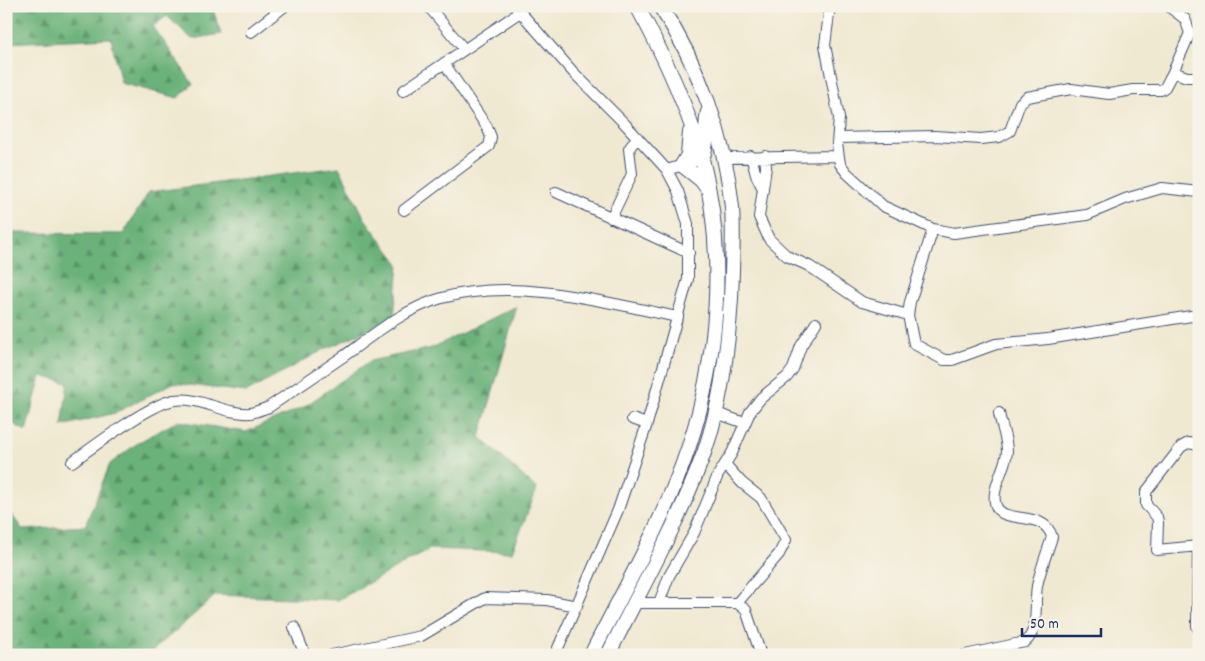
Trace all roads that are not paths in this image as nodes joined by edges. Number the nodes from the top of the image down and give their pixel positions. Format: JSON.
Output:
{"nodes":[{"id":1,"x":285,"y":6,"type":"edge"},
{"id":2,"x":428,"y":6,"type":"edge"},
{"id":3,"x":637,"y":6,"type":"edge"},
{"id":4,"x":660,"y":6,"type":"edge"},
{"id":5,"x":830,"y":6,"type":"edge"},
{"id":6,"x":1168,"y":6,"type":"edge"},
{"id":7,"x":517,"y":9,"type":"edge"},
{"id":8,"x":252,"y":32,"type":"dead end"},
{"id":9,"x":464,"y":49,"type":"junction"},
{"id":10,"x":444,"y":63,"type":"junction"},
{"id":11,"x":1173,"y":72,"type":"junction"},
{"id":12,"x":1199,"y":78,"type":"edge"},
{"id":13,"x":403,"y":91,"type":"dead end"},
{"id":14,"x":709,"y":109,"type":"junction"},
{"id":15,"x":690,"y":123,"type":"junction"},
{"id":16,"x":637,"y":137,"type":"junction"},
{"id":17,"x":838,"y":138,"type":"junction"},
{"id":18,"x":751,"y":156,"type":"junction"},
{"id":19,"x":765,"y":156,"type":"junction"},
{"id":20,"x":837,"y":156,"type":"junction"},
{"id":21,"x":724,"y":158,"type":"junction"},
{"id":22,"x":702,"y":159,"type":"junction"},
{"id":23,"x":682,"y":165,"type":"junction"},
{"id":24,"x":667,"y":170,"type":"junction"},
{"id":25,"x":762,"y":187,"type":"junction"},
{"id":26,"x":707,"y":189,"type":"junction"},
{"id":27,"x":556,"y":192,"type":"dead end"},
{"id":28,"x":1199,"y":192,"type":"edge"},
{"id":29,"x":404,"y":210,"type":"dead end"},
{"id":30,"x":611,"y":218,"type":"junction"},
{"id":31,"x":933,"y":229,"type":"junction"},
{"id":32,"x":689,"y":253,"type":"junction"},
{"id":33,"x":908,"y":316,"type":"junction"},
{"id":34,"x":678,"y":317,"type":"junction"},
{"id":35,"x":1199,"y":318,"type":"edge"},
{"id":36,"x":816,"y":323,"type":"dead end"},
{"id":37,"x":716,"y":413,"type":"junction"},
{"id":38,"x":999,"y":413,"type":"dead end"},
{"id":39,"x":632,"y":419,"type":"dead end"},
{"id":40,"x":744,"y":422,"type":"junction"},
{"id":41,"x":647,"y":424,"type":"junction"},
{"id":42,"x":1199,"y":444,"type":"edge"},
{"id":43,"x":72,"y":462,"type":"dead end"},
{"id":44,"x":725,"y":464,"type":"junction"},
{"id":45,"x":1198,"y":546,"type":"edge"},
{"id":46,"x":634,"y":603,"type":"junction"},
{"id":47,"x":659,"y":603,"type":"junction"},
{"id":48,"x":737,"y":603,"type":"junction"},
{"id":49,"x":577,"y":606,"type":"junction"},
{"id":50,"x":294,"y":627,"type":"dead end"},
{"id":51,"x":1199,"y":630,"type":"edge"},
{"id":52,"x":306,"y":655,"type":"edge"},
{"id":53,"x":332,"y":655,"type":"edge"},
{"id":54,"x":555,"y":655,"type":"edge"},
{"id":55,"x":591,"y":655,"type":"edge"},
{"id":56,"x":608,"y":655,"type":"edge"},
{"id":57,"x":761,"y":655,"type":"edge"},
{"id":58,"x":965,"y":655,"type":"edge"}],
"edges":[{"from":1,"to":8,"type":"street"},
{"from":2,"to":9,"type":"street"},
{"from":3,"to":15,"type":"main road"},
{"from":4,"to":14,"type":"main road"},
{"from":5,"to":17,"type":"street"},
{"from":6,"to":11,"type":"street"},
{"from":7,"to":9,"type":"street"},
{"from":7,"to":16,"type":"street"},
{"from":9,"to":10,"type":"street"},
{"from":10,"to":13,"type":"street"},
{"from":10,"to":29,"type":"street"},
{"from":11,"to":12,"type":"street"},
{"from":11,"to":17,"type":"street"},
{"from":14,"to":21,"type":"main road"},
{"from":14,"to":22,"type":"main road"},
{"from":15,"to":22,"type":"main road"},
{"from":15,"to":23,"type":"main road"},
{"from":16,"to":24,"type":"street"},
{"from":16,"to":30,"type":"street"},
{"from":17,"to":20,"type":"street"},
{"from":18,"to":19,"type":"street"},
{"from":18,"to":21,"type":"street"},
{"from":18,"to":25,"type":"street"},
{"from":19,"to":20,"type":"street"},
{"from":19,"to":25,"type":"street"},
{"from":20,"to":31,"type":"street"},
{"from":21,"to":37,"type":"main road"},
{"from":22,"to":23,"type":"street"},
{"from":22,"to":26,"type":"main road"},
{"from":23,"to":24,"type":"street"},
{"from":23,"to":26,"type":"main road"},
{"from":24,"to":32,"type":"street"},
{"from":25,"to":33,"type":"street"},
{"from":26,"to":55,"type":"main road"},
{"from":27,"to":30,"type":"street"},
{"from":28,"to":31,"type":"street"},
{"from":30,"to":32,"type":"street"},
{"from":31,"to":33,"type":"street"},
{"from":32,"to":34,"type":"street"},
{"from":33,"to":35,"type":"street"},
{"from":34,"to":41,"type":"street"},
{"from":34,"to":43,"type":"street"},
{"from":36,"to":40,"type":"street"},
{"from":37,"to":40,"type":"street"},
{"from":37,"to":46,"type":"main road"},
{"from":38,"to":58,"type":"street"},
{"from":39,"to":41,"type":"street"},
{"from":40,"to":44,"type":"street"},
{"from":41,"to":49,"type":"street"},
{"from":42,"to":45,"type":"street"},
{"from":44,"to":47,"type":"street"},
{"from":44,"to":48,"type":"street"},
{"from":45,"to":51,"type":"street"},
{"from":46,"to":47,"type":"street"},
{"from":46,"to":56,"type":"main road"},
{"from":47,"to":48,"type":"street"},
{"from":48,"to":57,"type":"street"},
{"from":49,"to":53,"type":"street"},
{"from":49,"to":54,"type":"street"},
{"from":50,"to":52,"type":"street"}]}
